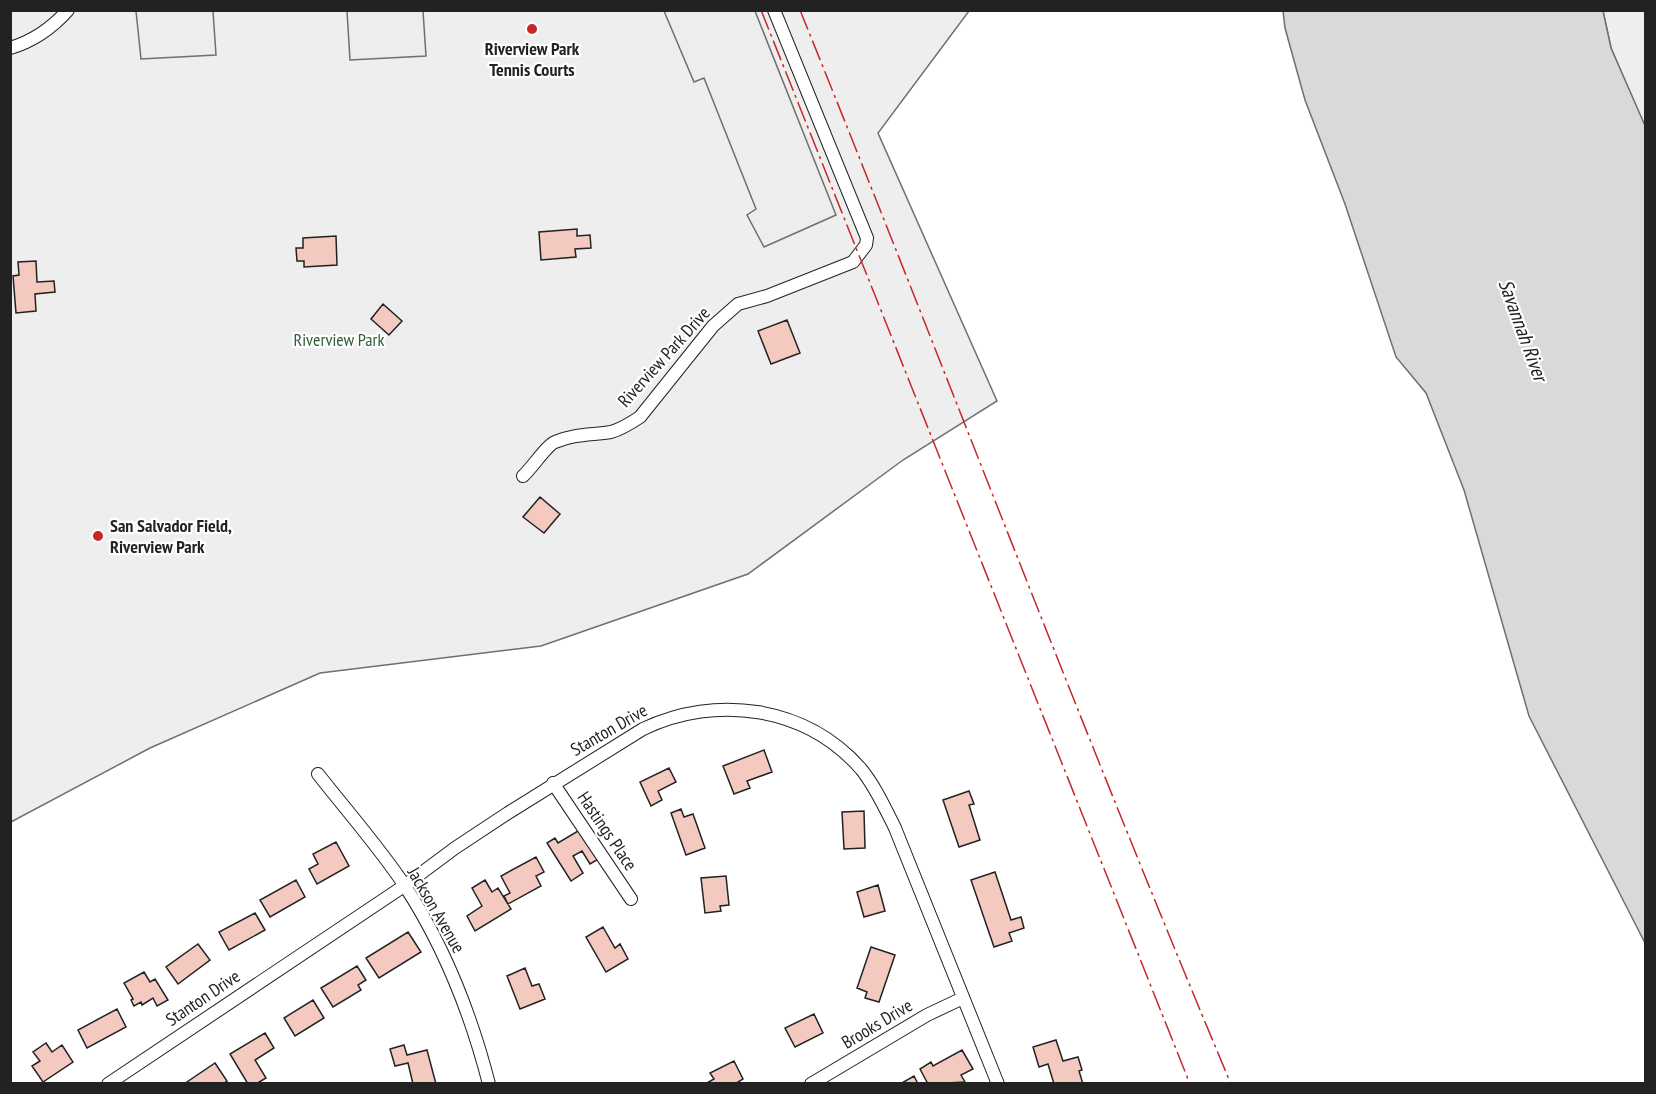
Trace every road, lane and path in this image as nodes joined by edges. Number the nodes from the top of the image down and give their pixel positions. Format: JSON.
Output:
{"nodes":[{"id":1,"x":68,"y":10,"type":"edge"},
{"id":2,"x":774,"y":10,"type":"edge"},
{"id":3,"x":10,"y":48,"type":"edge"},
{"id":4,"x":523,"y":476,"type":"dead end"},
{"id":5,"x":318,"y":774,"type":"dead end"},
{"id":6,"x":553,"y":783,"type":"junction"},
{"id":7,"x":404,"y":886,"type":"junction"},
{"id":8,"x":631,"y":899,"type":"dead end"},
{"id":9,"x":963,"y":998,"type":"junction"},
{"id":10,"x":108,"y":1083,"type":"edge"},
{"id":11,"x":489,"y":1083,"type":"edge"},
{"id":12,"x":811,"y":1083,"type":"edge"},
{"id":13,"x":998,"y":1083,"type":"edge"}],
"edges":[{"from":1,"to":3,"type":"street"},
{"from":2,"to":4,"type":"street","name":"Riverview Park Drive"},
{"from":5,"to":7,"type":"street","name":"Jackson Avenue"},
{"from":6,"to":7,"type":"street","name":"Stanton Drive"},
{"from":6,"to":8,"type":"street","name":"Hastings Place"},
{"from":6,"to":9,"type":"street","name":"Stanton Drive"},
{"from":7,"to":10,"type":"street","name":"Stanton Drive"},
{"from":7,"to":11,"type":"street","name":"Jackson Avenue"},
{"from":9,"to":12,"type":"street","name":"Brooks Drive"},
{"from":9,"to":13,"type":"street","name":"Stanton Drive"}]}
